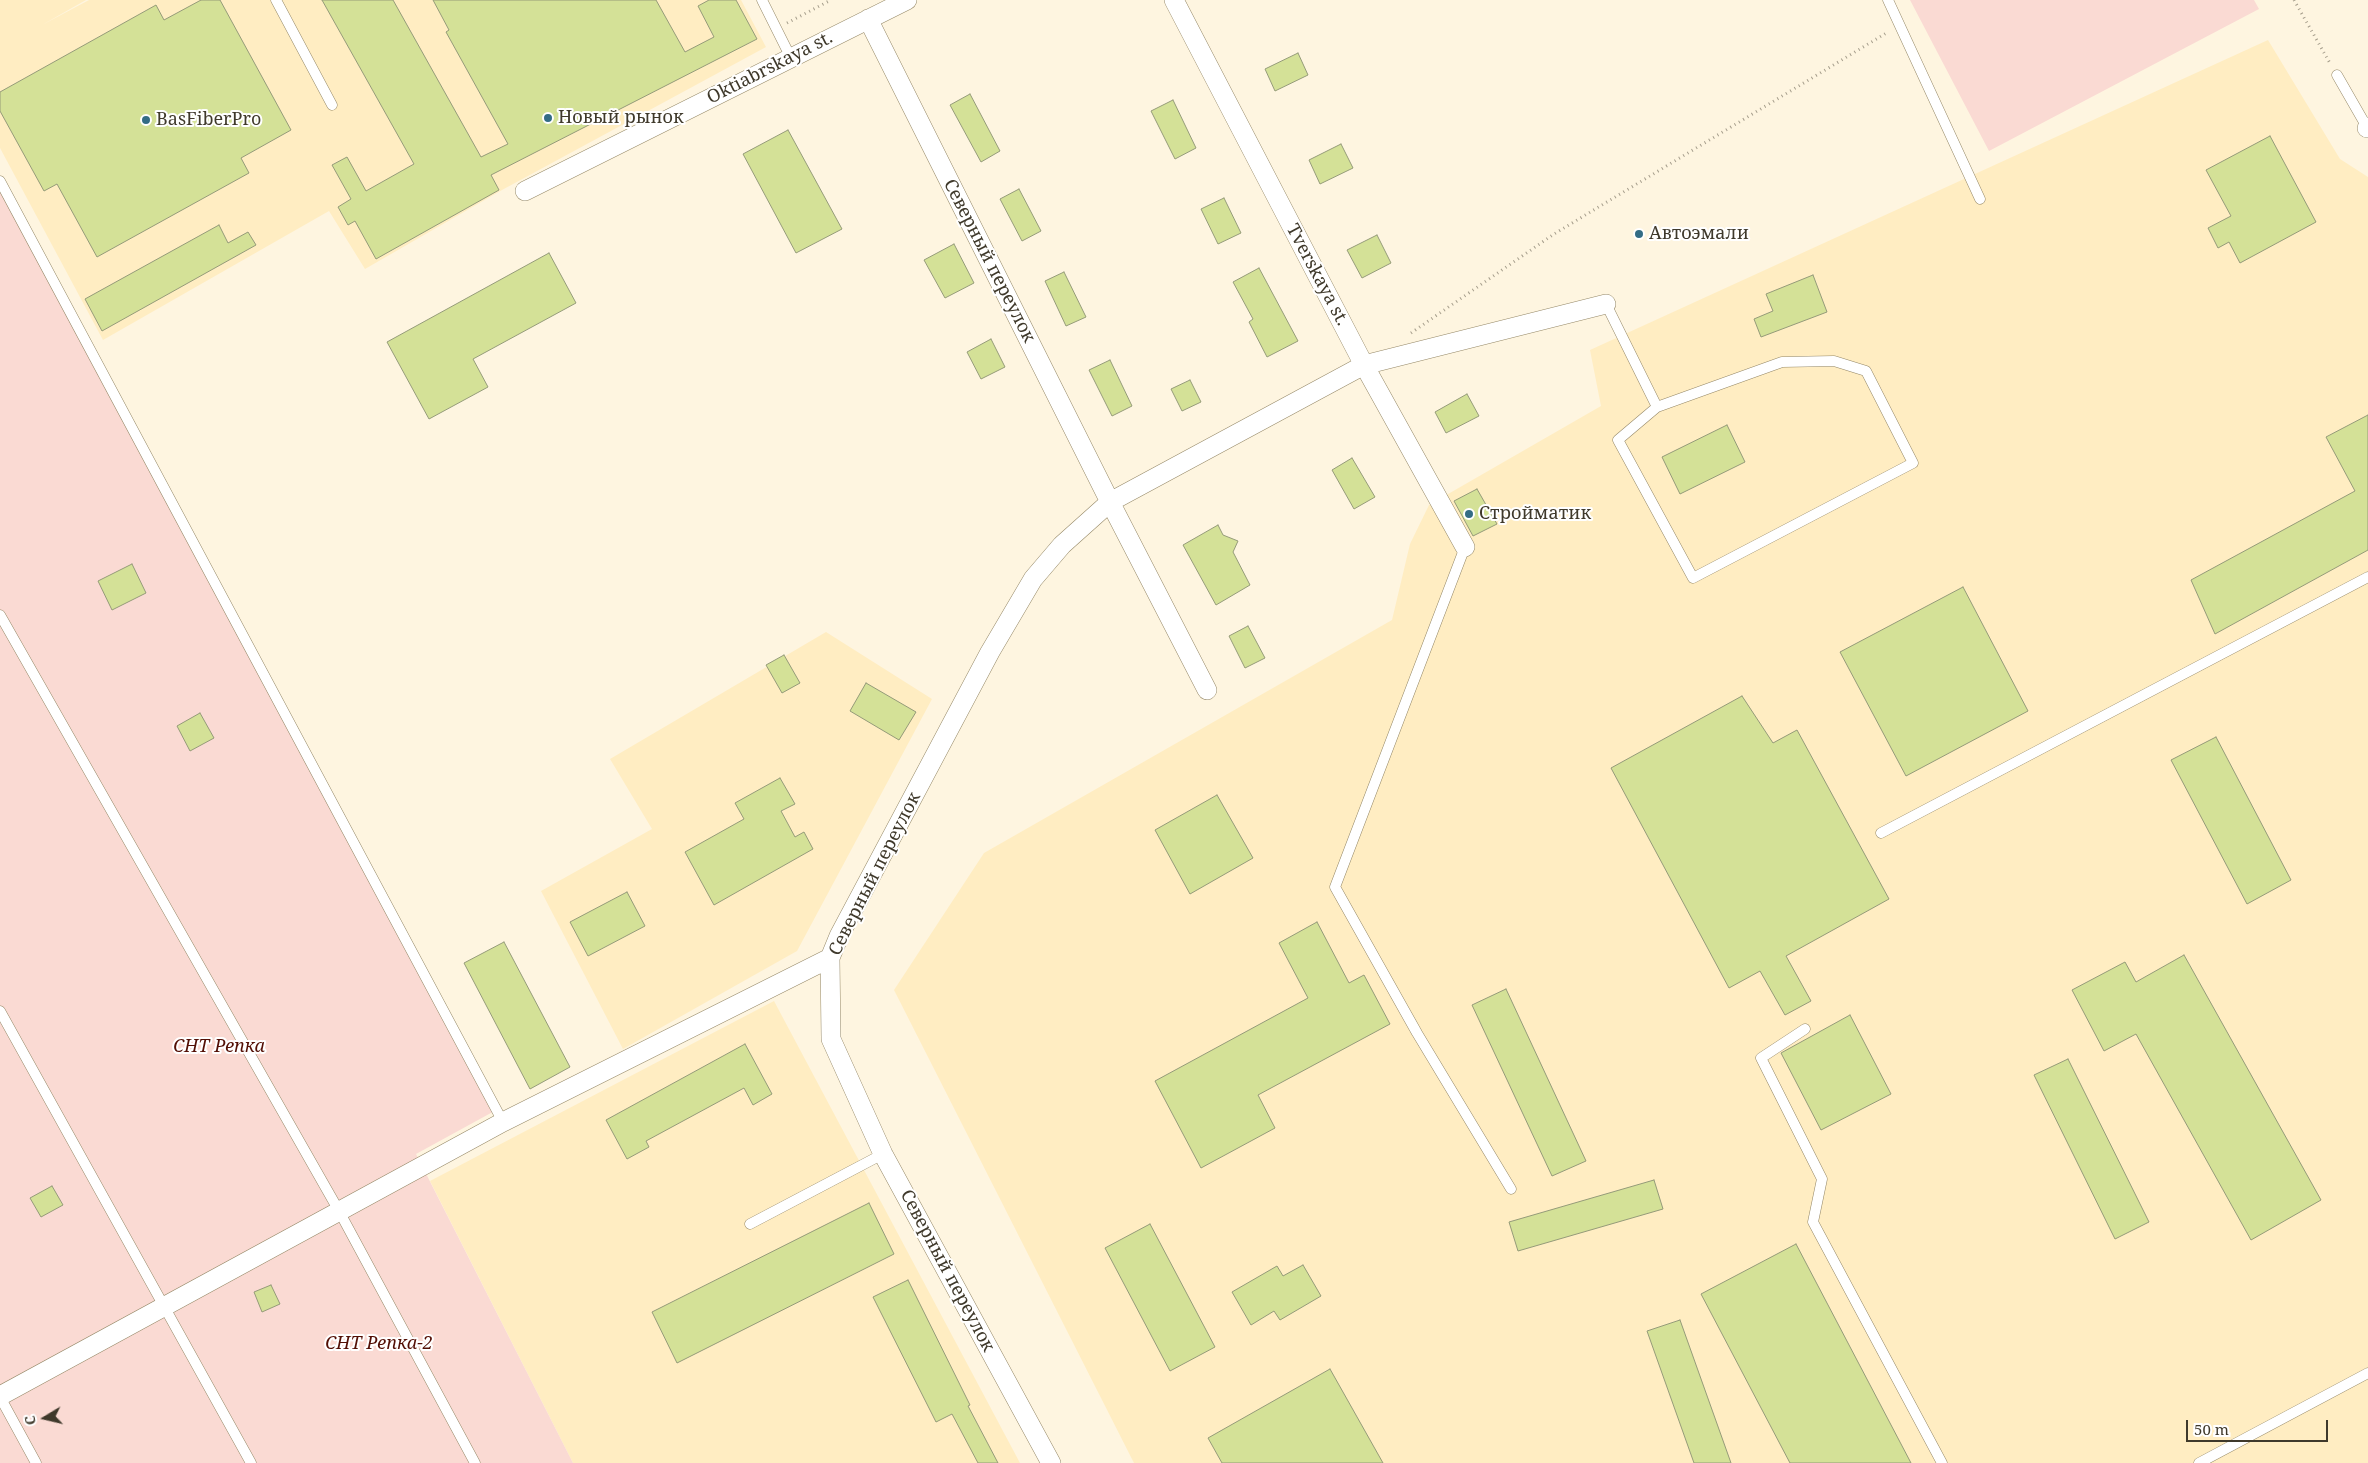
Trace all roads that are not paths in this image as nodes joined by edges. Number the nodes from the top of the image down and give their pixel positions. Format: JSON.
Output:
{"nodes":[{"id":1,"x":276,"y":0,"type":"edge"},
{"id":2,"x":762,"y":0,"type":"edge"},
{"id":3,"x":907,"y":0,"type":"edge"},
{"id":4,"x":1174,"y":0,"type":"edge"},
{"id":5,"x":1888,"y":0,"type":"edge"},
{"id":6,"x":868,"y":19,"type":"junction"},
{"id":7,"x":791,"y":58,"type":"junction"},
{"id":8,"x":2336,"y":75,"type":"road end"},
{"id":9,"x":332,"y":105,"type":"dead end"},
{"id":10,"x":2368,"y":128,"type":"edge"},
{"id":11,"x":0,"y":181,"type":"edge"},
{"id":12,"x":525,"y":191,"type":"dead end"},
{"id":13,"x":1980,"y":199,"type":"dead end"},
{"id":14,"x":1606,"y":304,"type":"joint"},
{"id":15,"x":1364,"y":365,"type":"junction"},
{"id":16,"x":1657,"y":407,"type":"junction"},
{"id":17,"x":1110,"y":502,"type":"junction"},
{"id":18,"x":1465,"y":547,"type":"joint"},
{"id":19,"x":2368,"y":576,"type":"edge"},
{"id":20,"x":0,"y":615,"type":"edge"},
{"id":21,"x":1207,"y":690,"type":"dead end"},
{"id":22,"x":1881,"y":833,"type":"dead end"},
{"id":23,"x":830,"y":958,"type":"junction"},
{"id":24,"x":0,"y":1011,"type":"edge"},
{"id":25,"x":1805,"y":1029,"type":"dead end"},
{"id":26,"x":504,"y":1122,"type":"junction"},
{"id":27,"x":884,"y":1154,"type":"junction"},
{"id":28,"x":1511,"y":1189,"type":"dead end"},
{"id":29,"x":339,"y":1211,"type":"junction"},
{"id":30,"x":750,"y":1224,"type":"dead end"},
{"id":31,"x":165,"y":1306,"type":"junction"},
{"id":32,"x":2368,"y":1372,"type":"edge"},
{"id":33,"x":0,"y":1396,"type":"edge"},
{"id":34,"x":36,"y":1463,"type":"edge"},
{"id":35,"x":251,"y":1463,"type":"edge"},
{"id":36,"x":475,"y":1463,"type":"edge"},
{"id":37,"x":1051,"y":1463,"type":"edge"},
{"id":38,"x":1942,"y":1463,"type":"edge"},
{"id":39,"x":2198,"y":1463,"type":"edge"}],
"edges":[{"from":1,"to":9,"type":"lane"},
{"from":2,"to":7,"type":"lane"},
{"from":3,"to":6,"type":"street","name":"Oktiabrskaya st."},
{"from":4,"to":15,"type":"street","name":"Tverskaya st."},
{"from":5,"to":13,"type":"lane"},
{"from":6,"to":7,"type":"street","name":"Oktiabrskaya st."},
{"from":6,"to":17,"type":"street","name":"Северный переулок"},
{"from":7,"to":12,"type":"street","name":"Oktiabrskaya st."},
{"from":8,"to":10,"type":"lane"},
{"from":11,"to":26,"type":"lane"},
{"from":14,"to":15,"type":"street"},
{"from":14,"to":16,"type":"lane"},
{"from":15,"to":17,"type":"street"},
{"from":15,"to":18,"type":"street","name":"Tverskaya st."},
{"from":16,"to":16,"type":"lane"},
{"from":17,"to":21,"type":"street","name":"Северный переулок"},
{"from":17,"to":23,"type":"street","name":"Северный переулок"},
{"from":18,"to":28,"type":"lane"},
{"from":19,"to":22,"type":"lane"},
{"from":20,"to":29,"type":"lane"},
{"from":23,"to":26,"type":"street"},
{"from":23,"to":27,"type":"street","name":"Северный переулок"},
{"from":24,"to":31,"type":"lane"},
{"from":25,"to":38,"type":"lane"},
{"from":26,"to":29,"type":"street"},
{"from":27,"to":30,"type":"lane"},
{"from":27,"to":37,"type":"street","name":"Северный переулок"},
{"from":29,"to":31,"type":"street"},
{"from":29,"to":36,"type":"lane"},
{"from":31,"to":33,"type":"street"},
{"from":31,"to":35,"type":"lane"},
{"from":32,"to":39,"type":"lane"},
{"from":33,"to":34,"type":"lane"}]}
